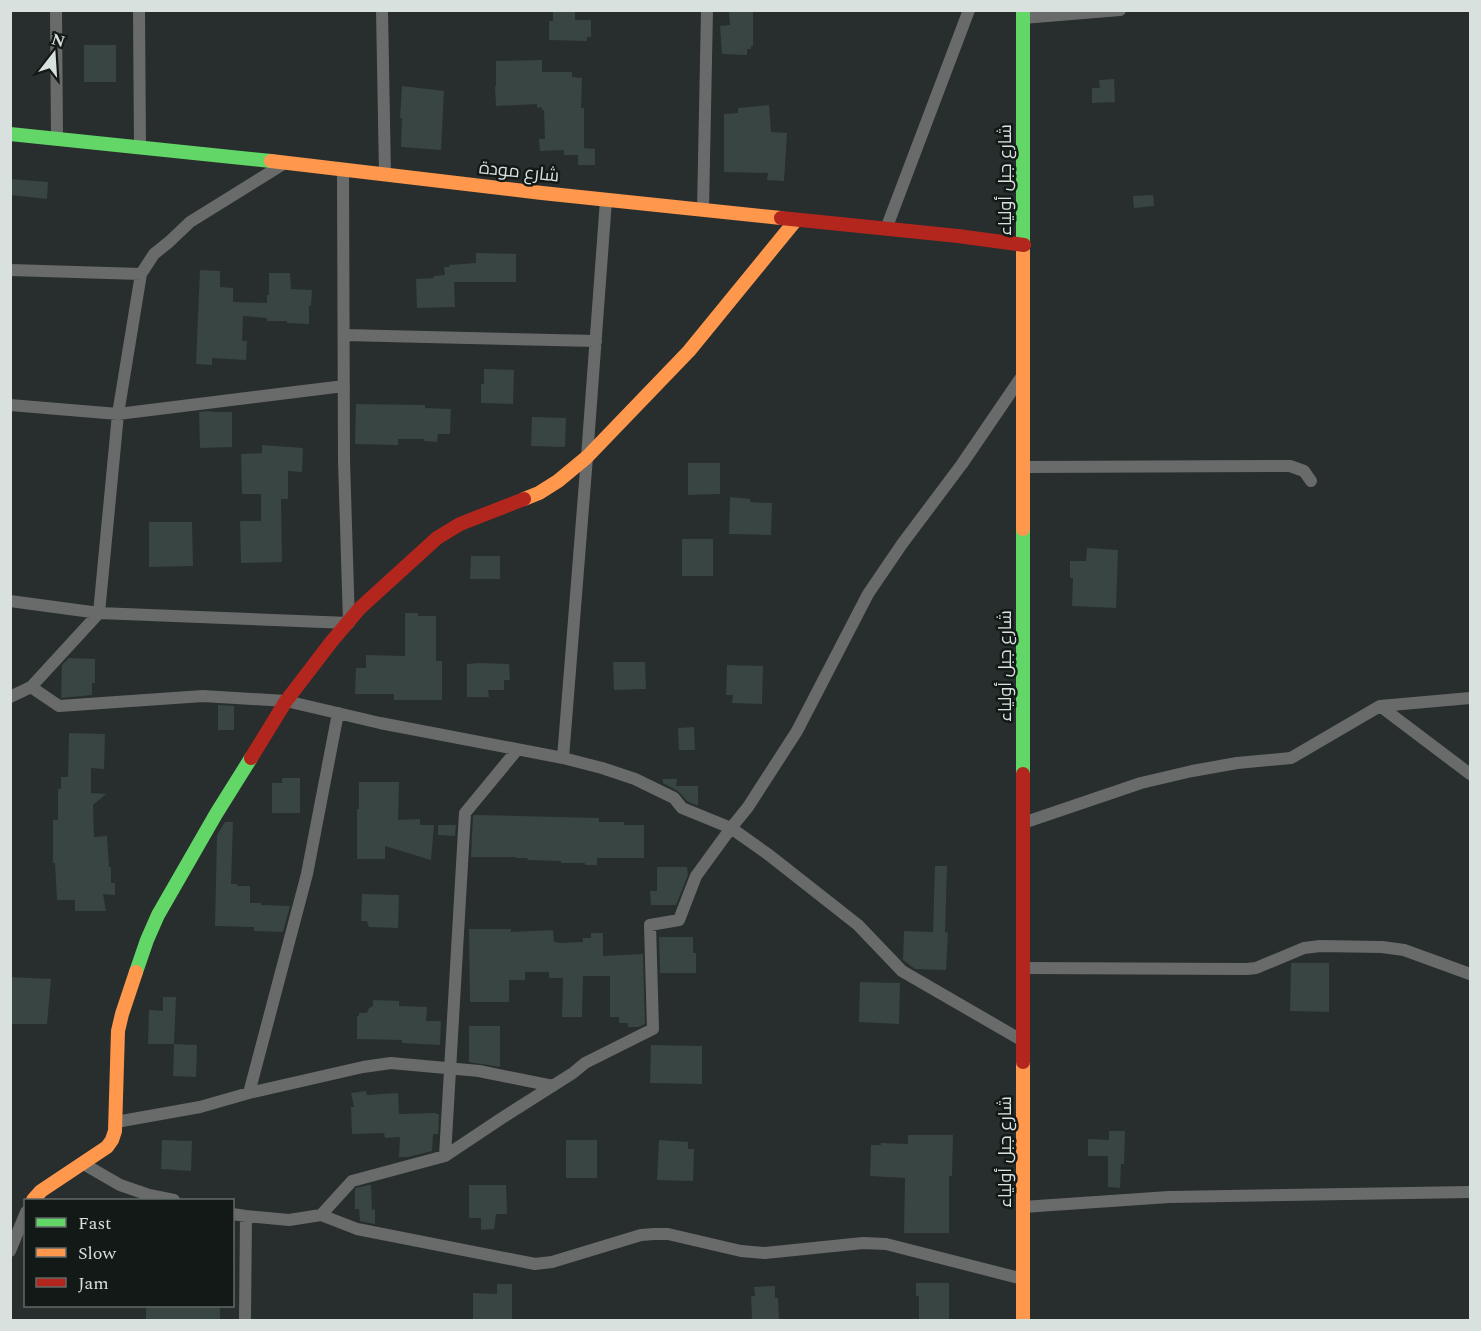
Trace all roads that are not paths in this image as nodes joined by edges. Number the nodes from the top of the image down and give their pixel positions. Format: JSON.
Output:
{"nodes":[{"id":1,"x":56,"y":10,"type":"edge"},
{"id":2,"x":139,"y":10,"type":"edge"},
{"id":3,"x":382,"y":10,"type":"edge"},
{"id":4,"x":707,"y":10,"type":"edge"},
{"id":5,"x":969,"y":10,"type":"edge"},
{"id":6,"x":1120,"y":10,"type":"edge"},
{"id":7,"x":1023,"y":14,"type":"edge"},
{"id":8,"x":10,"y":134,"type":"edge"},
{"id":9,"x":57,"y":139,"type":"junction"},
{"id":10,"x":140,"y":148,"type":"junction"},
{"id":11,"x":285,"y":163,"type":"junction"},
{"id":12,"x":343,"y":170,"type":"junction"},
{"id":13,"x":385,"y":175,"type":"junction"},
{"id":14,"x":606,"y":200,"type":"junction"},
{"id":15,"x":703,"y":210,"type":"junction"},
{"id":16,"x":796,"y":220,"type":"junction"},
{"id":17,"x":886,"y":229,"type":"junction"},
{"id":18,"x":1024,"y":245,"type":"junction"},
{"id":19,"x":10,"y":270,"type":"edge"},
{"id":20,"x":141,"y":274,"type":"junction"},
{"id":21,"x":344,"y":335,"type":"junction"},
{"id":22,"x":596,"y":342,"type":"junction"},
{"id":23,"x":1023,"y":374,"type":"junction"},
{"id":24,"x":344,"y":386,"type":"junction"},
{"id":25,"x":10,"y":405,"type":"edge"},
{"id":26,"x":118,"y":414,"type":"junction"},
{"id":27,"x":587,"y":457,"type":"junction"},
{"id":28,"x":1023,"y":467,"type":"junction"},
{"id":29,"x":1311,"y":482,"type":"dead end"},
{"id":30,"x":10,"y":601,"type":"edge"},
{"id":31,"x":99,"y":613,"type":"junction"},
{"id":32,"x":349,"y":623,"type":"junction"},
{"id":33,"x":31,"y":687,"type":"junction"},
{"id":34,"x":10,"y":697,"type":"edge"},
{"id":35,"x":1470,"y":698,"type":"edge"},
{"id":36,"x":286,"y":701,"type":"junction"},
{"id":37,"x":1380,"y":706,"type":"junction"},
{"id":38,"x":338,"y":713,"type":"junction"},
{"id":39,"x":517,"y":750,"type":"junction"},
{"id":40,"x":563,"y":758,"type":"junction"},
{"id":41,"x":1470,"y":774,"type":"edge"},
{"id":42,"x":1023,"y":823,"type":"junction"},
{"id":43,"x":731,"y":828,"type":"junction"},
{"id":44,"x":1023,"y":968,"type":"junction"},
{"id":45,"x":1470,"y":974,"type":"edge"},
{"id":46,"x":1023,"y":1041,"type":"junction"},
{"id":47,"x":451,"y":1069,"type":"junction"},
{"id":48,"x":553,"y":1086,"type":"junction"},
{"id":49,"x":249,"y":1093,"type":"junction"},
{"id":50,"x":116,"y":1122,"type":"junction"},
{"id":51,"x":445,"y":1156,"type":"junction"},
{"id":52,"x":82,"y":1163,"type":"junction"},
{"id":53,"x":1470,"y":1192,"type":"edge"},
{"id":54,"x":34,"y":1199,"type":"edge"},
{"id":55,"x":169,"y":1199,"type":"edge"},
{"id":56,"x":1023,"y":1207,"type":"junction"},
{"id":57,"x":234,"y":1214,"type":"edge"},
{"id":58,"x":321,"y":1215,"type":"junction"},
{"id":59,"x":246,"y":1216,"type":"junction"},
{"id":60,"x":24,"y":1217,"type":"edge"},
{"id":61,"x":10,"y":1251,"type":"edge"},
{"id":62,"x":1023,"y":1279,"type":"junction"},
{"id":63,"x":245,"y":1320,"type":"edge"},
{"id":64,"x":1023,"y":1320,"type":"edge"}],
"edges":[{"from":1,"to":9,"type":"street"},
{"from":2,"to":10,"type":"street"},
{"from":3,"to":13,"type":"street"},
{"from":4,"to":15,"type":"street"},
{"from":5,"to":17,"type":"street"},
{"from":6,"to":7,"type":"street"},
{"from":7,"to":18,"type":"main road","name":"شارع جبل أولياء"},
{"from":8,"to":9,"type":"main road","name":"شارع مودة"},
{"from":9,"to":10,"type":"main road","name":"شارع مودة"},
{"from":10,"to":11,"type":"main road","name":"شارع مودة"},
{"from":11,"to":12,"type":"main road","name":"شارع مودة"},
{"from":11,"to":20,"type":"street"},
{"from":12,"to":13,"type":"main road","name":"شارع مودة"},
{"from":12,"to":21,"type":"street"},
{"from":13,"to":14,"type":"main road","name":"شارع مودة"},
{"from":14,"to":15,"type":"main road","name":"شارع مودة"},
{"from":14,"to":22,"type":"street"},
{"from":15,"to":16,"type":"main road","name":"شارع مودة"},
{"from":16,"to":17,"type":"main road","name":"شارع مودة"},
{"from":16,"to":27,"type":"main road"},
{"from":17,"to":18,"type":"main road","name":"شارع مودة"},
{"from":18,"to":23,"type":"main road","name":"شارع جبل أولياء"},
{"from":19,"to":20,"type":"street"},
{"from":20,"to":26,"type":"street"},
{"from":21,"to":22,"type":"street"},
{"from":21,"to":24,"type":"street"},
{"from":22,"to":27,"type":"street"},
{"from":23,"to":28,"type":"main road","name":"شارع جبل أولياء"},
{"from":23,"to":43,"type":"street"},
{"from":24,"to":26,"type":"street"},
{"from":24,"to":32,"type":"street"},
{"from":25,"to":26,"type":"street"},
{"from":26,"to":31,"type":"street"},
{"from":27,"to":32,"type":"main road"},
{"from":27,"to":40,"type":"street"},
{"from":28,"to":29,"type":"street"},
{"from":28,"to":42,"type":"main road","name":"شارع جبل أولياء"},
{"from":30,"to":31,"type":"street"},
{"from":31,"to":32,"type":"street"},
{"from":31,"to":33,"type":"street"},
{"from":32,"to":36,"type":"main road"},
{"from":33,"to":34,"type":"street"},
{"from":33,"to":36,"type":"street"},
{"from":35,"to":37,"type":"street"},
{"from":36,"to":38,"type":"street"},
{"from":36,"to":50,"type":"main road"},
{"from":37,"to":41,"type":"street"},
{"from":37,"to":42,"type":"street"},
{"from":38,"to":39,"type":"street"},
{"from":38,"to":49,"type":"street"},
{"from":39,"to":40,"type":"street"},
{"from":39,"to":47,"type":"street"},
{"from":40,"to":43,"type":"street"},
{"from":42,"to":44,"type":"main road","name":"شارع جبل أولياء"},
{"from":43,"to":46,"type":"street"},
{"from":43,"to":48,"type":"street"},
{"from":44,"to":45,"type":"street"},
{"from":44,"to":46,"type":"main road","name":"شارع جبل أولياء"},
{"from":46,"to":56,"type":"main road","name":"شارع جبل أولياء"},
{"from":47,"to":48,"type":"street"},
{"from":47,"to":49,"type":"street"},
{"from":47,"to":51,"type":"street"},
{"from":48,"to":51,"type":"street"},
{"from":49,"to":50,"type":"street"},
{"from":50,"to":52,"type":"main road"},
{"from":51,"to":58,"type":"street"},
{"from":52,"to":54,"type":"main road"},
{"from":52,"to":55,"type":"street"},
{"from":53,"to":56,"type":"street"},
{"from":56,"to":62,"type":"main road","name":"شارع جبل أولياء"},
{"from":57,"to":59,"type":"street"},
{"from":58,"to":59,"type":"street"},
{"from":58,"to":62,"type":"street"},
{"from":59,"to":63,"type":"street"},
{"from":60,"to":61,"type":"street"},
{"from":62,"to":64,"type":"main road","name":"شارع جبل أولياء"}]}
